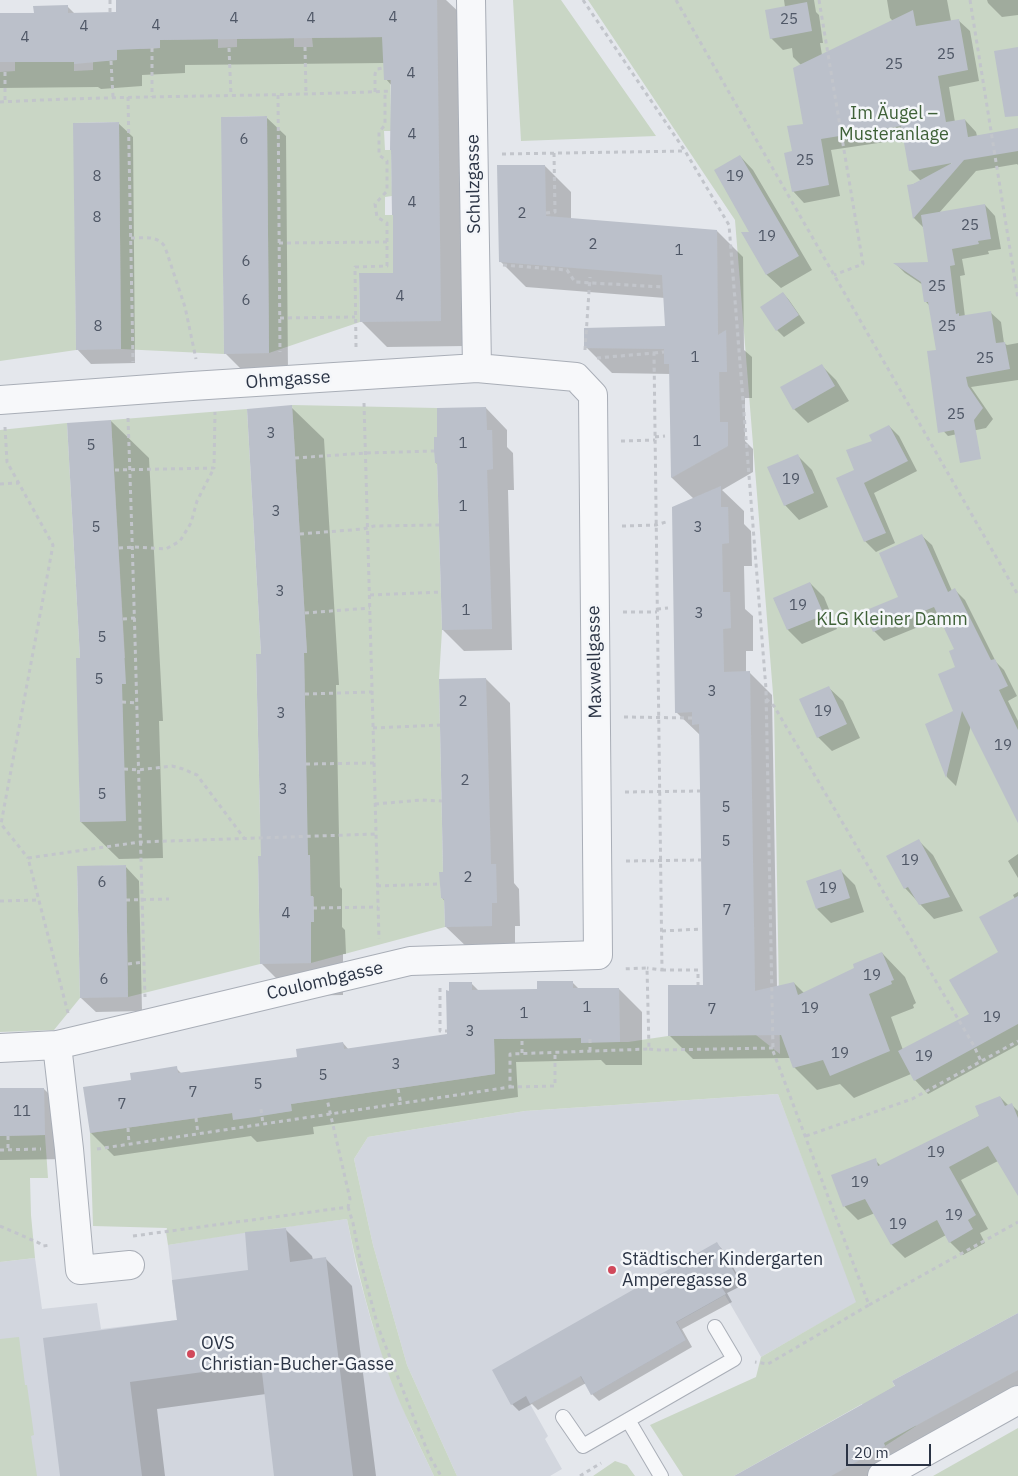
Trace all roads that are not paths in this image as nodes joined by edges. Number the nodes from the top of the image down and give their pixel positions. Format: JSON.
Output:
{"nodes":[{"id":1,"x":472,"y":0,"type":"edge"},
{"id":2,"x":477,"y":368,"type":"junction"},
{"id":3,"x":580,"y":368,"type":"joint"},
{"id":4,"x":2,"y":400,"type":"edge"},
{"id":5,"x":598,"y":955,"type":"joint"},
{"id":6,"x":66,"y":1043,"type":"junction"},
{"id":7,"x":0,"y":1048,"type":"edge"},
{"id":8,"x":130,"y":1265,"type":"dead end"},
{"id":9,"x":715,"y":1327,"type":"dead end"},
{"id":10,"x":1018,"y":1400,"type":"edge"},
{"id":11,"x":563,"y":1418,"type":"dead end"},
{"id":12,"x":628,"y":1420,"type":"junction"},
{"id":13,"x":661,"y":1476,"type":"edge"},
{"id":14,"x":882,"y":1476,"type":"edge"}],
"edges":[{"from":1,"to":2,"type":"street","name":"Schulzgasse"},
{"from":2,"to":3,"type":"street","name":"Ohmgasse"},
{"from":2,"to":4,"type":"street","name":"Ohmgasse"},
{"from":3,"to":5,"type":"street","name":"Maxwellgasse"},
{"from":5,"to":6,"type":"street","name":"Coulombgasse"},
{"from":6,"to":7,"type":"street","name":"Coulombgasse"},
{"from":6,"to":8,"type":"street"},
{"from":9,"to":12,"type":"lane"},
{"from":10,"to":14,"type":"street"},
{"from":11,"to":12,"type":"lane"},
{"from":12,"to":13,"type":"lane"}]}
